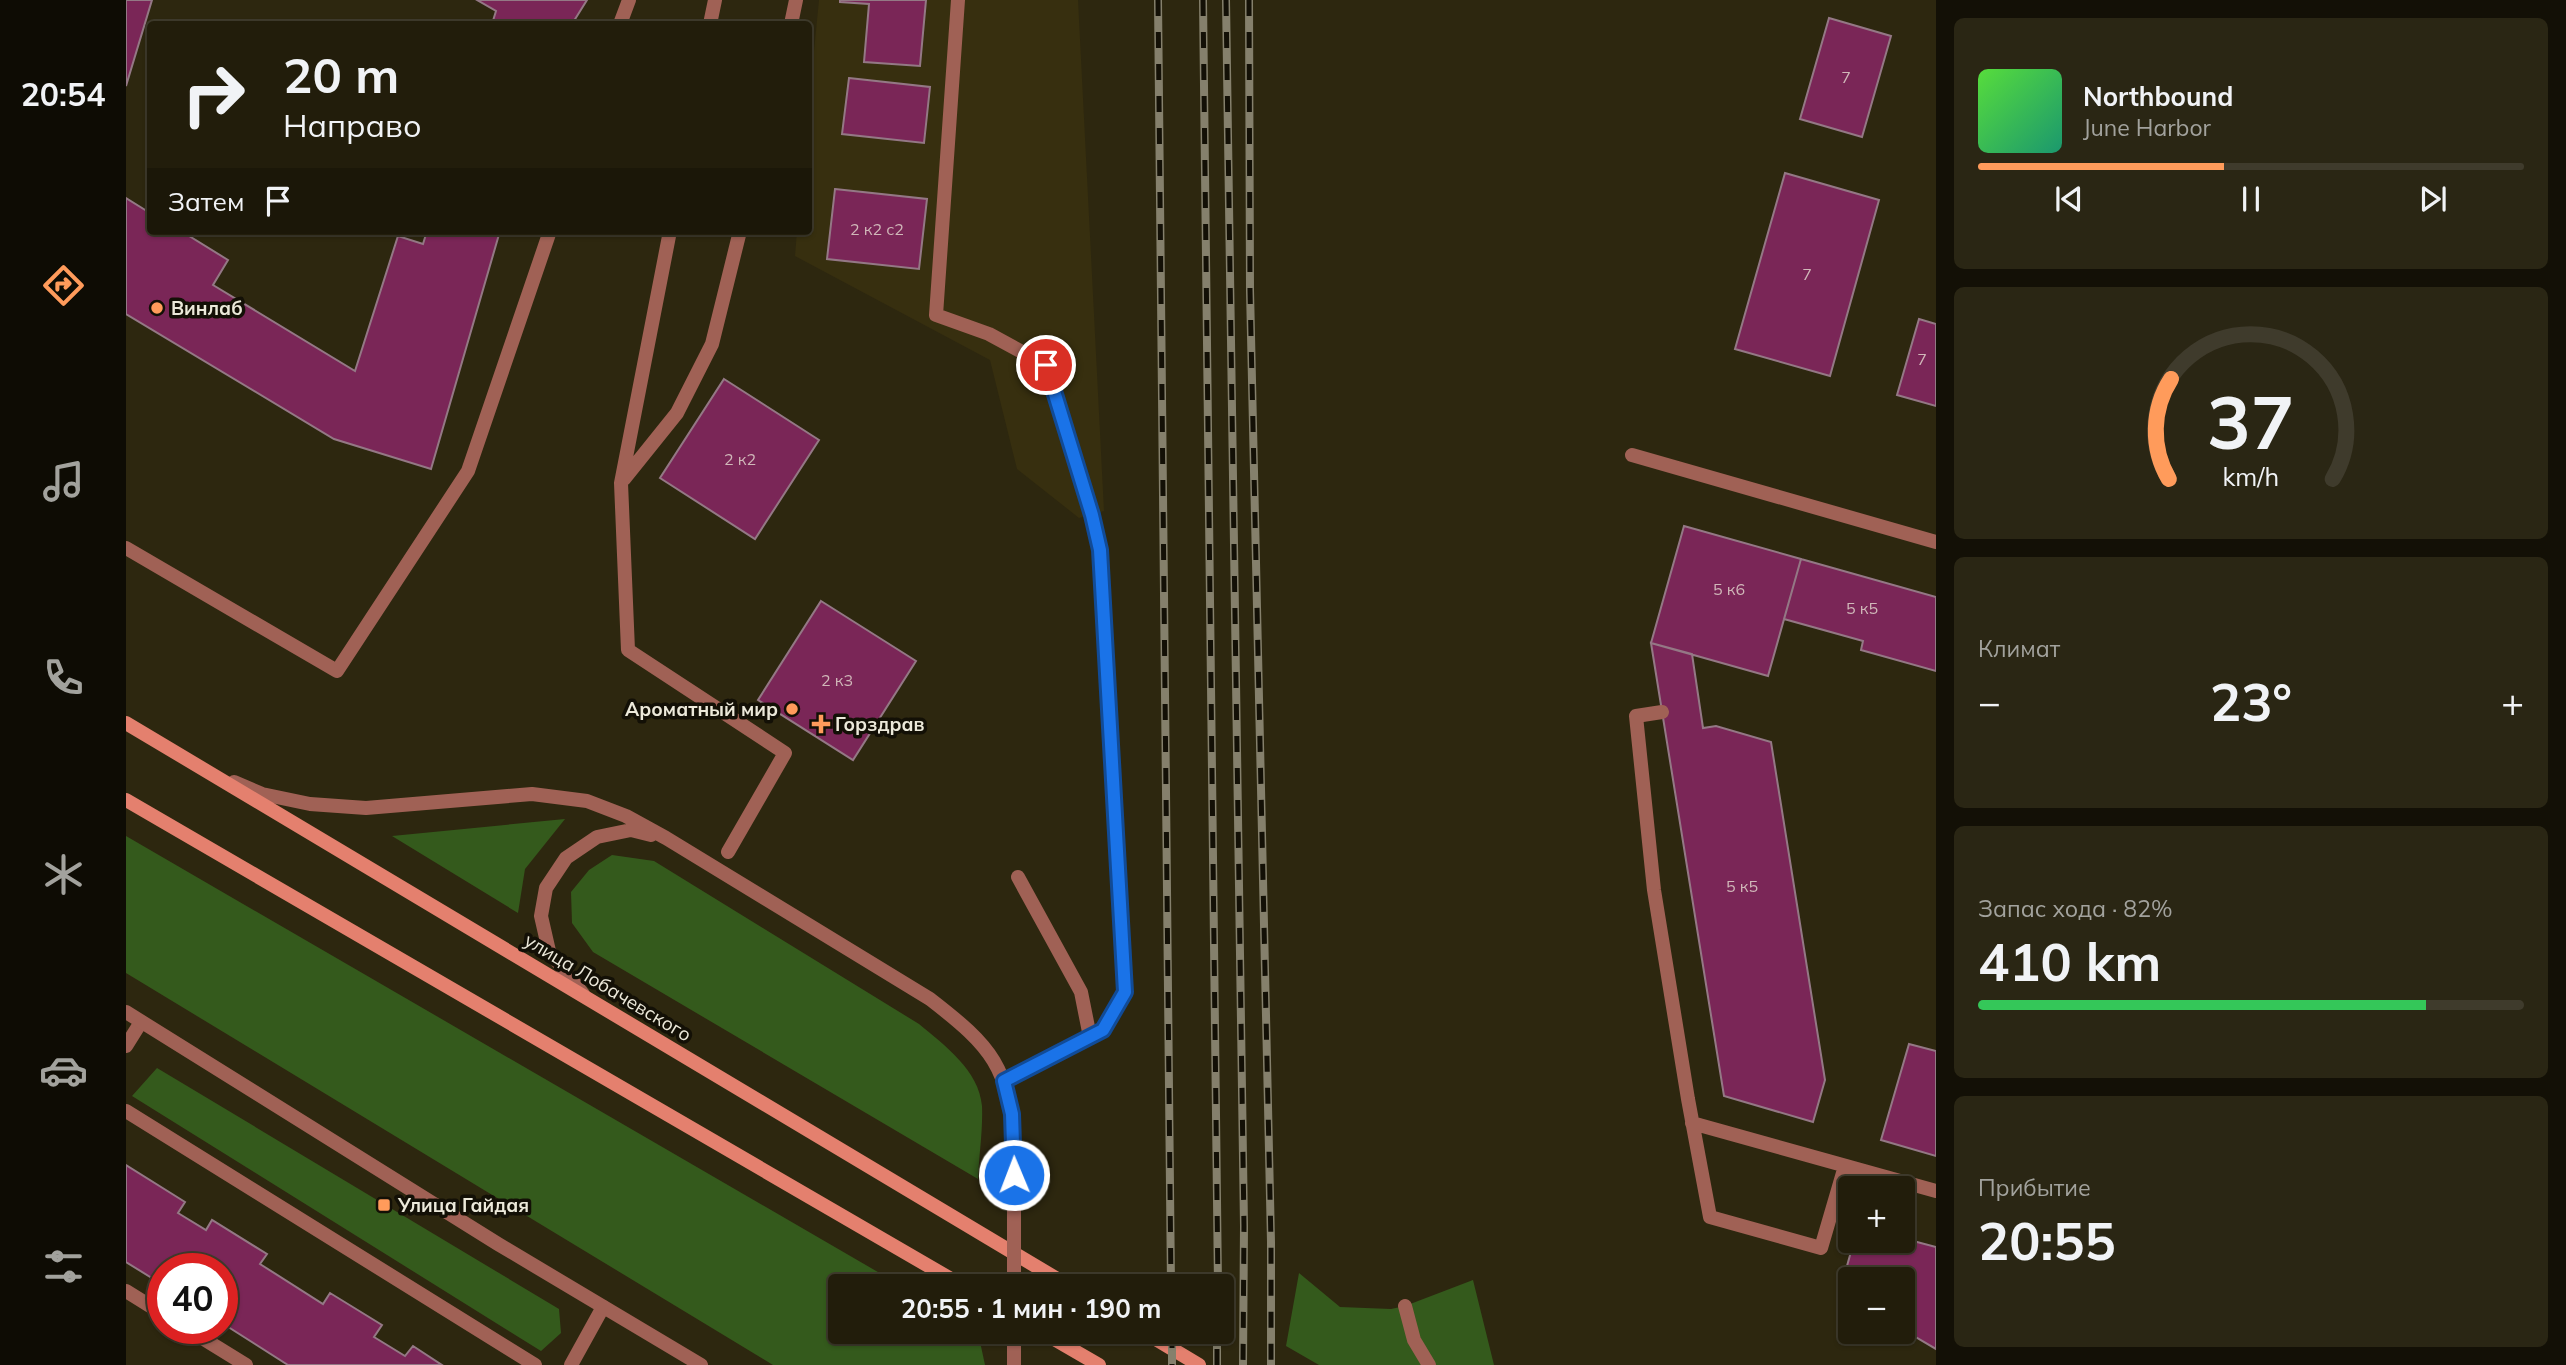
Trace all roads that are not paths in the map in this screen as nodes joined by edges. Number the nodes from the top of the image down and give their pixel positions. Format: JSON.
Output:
{"nodes":[{"id":1,"x":629,"y":0,"type":"edge"},
{"id":2,"x":715,"y":0,"type":"edge"},
{"id":3,"x":796,"y":0,"type":"edge"},
{"id":4,"x":958,"y":0,"type":"edge"},
{"id":5,"x":621,"y":21,"type":"edge"},
{"id":6,"x":711,"y":21,"type":"edge"},
{"id":7,"x":792,"y":21,"type":"edge"},
{"id":8,"x":549,"y":235,"type":"edge"},
{"id":9,"x":669,"y":235,"type":"edge"},
{"id":10,"x":739,"y":235,"type":"edge"},
{"id":11,"x":1632,"y":455,"type":"dead end"},
{"id":12,"x":621,"y":483,"type":"junction"},
{"id":13,"x":1936,"y":542,"type":"edge"},
{"id":14,"x":126,"y":548,"type":"edge"},
{"id":15,"x":1662,"y":712,"type":"dead end"},
{"id":16,"x":126,"y":723,"type":"edge"},
{"id":17,"x":213,"y":774,"type":"junction"},
{"id":18,"x":126,"y":800,"type":"edge"},
{"id":19,"x":666,"y":838,"type":"junction"},
{"id":20,"x":728,"y":852,"type":"dead end"},
{"id":21,"x":1018,"y":877,"type":"dead end"},
{"id":22,"x":583,"y":994,"type":"junction"},
{"id":23,"x":126,"y":1013,"type":"edge"},
{"id":24,"x":141,"y":1022,"type":"junction"},
{"id":25,"x":1090,"y":1037,"type":"junction"},
{"id":26,"x":126,"y":1046,"type":"edge"},
{"id":27,"x":1004,"y":1081,"type":"junction"},
{"id":28,"x":126,"y":1111,"type":"edge"},
{"id":29,"x":1692,"y":1123,"type":"junction"},
{"id":30,"x":1844,"y":1166,"type":"junction"},
{"id":31,"x":1936,"y":1191,"type":"edge"},
{"id":32,"x":942,"y":1274,"type":"edge"},
{"id":33,"x":1014,"y":1274,"type":"edge"},
{"id":34,"x":1049,"y":1274,"type":"edge"},
{"id":35,"x":126,"y":1291,"type":"edge"},
{"id":36,"x":147,"y":1304,"type":"edge"},
{"id":37,"x":1405,"y":1306,"type":"dead end"},
{"id":38,"x":603,"y":1307,"type":"junction"},
{"id":39,"x":212,"y":1344,"type":"edge"},
{"id":40,"x":1014,"y":1344,"type":"edge"},
{"id":41,"x":1063,"y":1344,"type":"edge"},
{"id":42,"x":1164,"y":1344,"type":"edge"},
{"id":43,"x":246,"y":1365,"type":"edge"},
{"id":44,"x":535,"y":1365,"type":"edge"},
{"id":45,"x":571,"y":1365,"type":"edge"},
{"id":46,"x":701,"y":1365,"type":"edge"},
{"id":47,"x":1014,"y":1365,"type":"edge"},
{"id":48,"x":1099,"y":1365,"type":"edge"},
{"id":49,"x":1199,"y":1365,"type":"edge"},
{"id":50,"x":1429,"y":1365,"type":"edge"}],
"edges":[{"from":1,"to":5,"type":"street"},
{"from":2,"to":6,"type":"street"},
{"from":3,"to":7,"type":"street"},
{"from":4,"to":25,"type":"street"},
{"from":8,"to":14,"type":"street"},
{"from":9,"to":12,"type":"street"},
{"from":10,"to":12,"type":"street"},
{"from":11,"to":13,"type":"street"},
{"from":12,"to":20,"type":"street"},
{"from":15,"to":29,"type":"street"},
{"from":16,"to":17,"type":"main road","name":"улица Лобачевского"},
{"from":17,"to":19,"type":"street"},
{"from":17,"to":22,"type":"main road","name":"улица Лобачевского"},
{"from":18,"to":32,"type":"main road"},
{"from":19,"to":22,"type":"street"},
{"from":19,"to":27,"type":"street"},
{"from":21,"to":25,"type":"street"},
{"from":22,"to":34,"type":"main road","name":"улица Лобачевского"},
{"from":23,"to":24,"type":"street"},
{"from":24,"to":26,"type":"street"},
{"from":24,"to":38,"type":"street"},
{"from":25,"to":27,"type":"street"},
{"from":27,"to":33,"type":"street","bridge":true},
{"from":28,"to":44,"type":"street"},
{"from":29,"to":30,"type":"street"},
{"from":29,"to":30,"type":"street"},
{"from":30,"to":31,"type":"street"},
{"from":35,"to":36,"type":"street"},
{"from":37,"to":50,"type":"street"},
{"from":38,"to":45,"type":"street"},
{"from":38,"to":46,"type":"street"},
{"from":39,"to":43,"type":"street"},
{"from":40,"to":47,"type":"street"},
{"from":41,"to":48,"type":"main road"},
{"from":42,"to":49,"type":"main road"}]}
